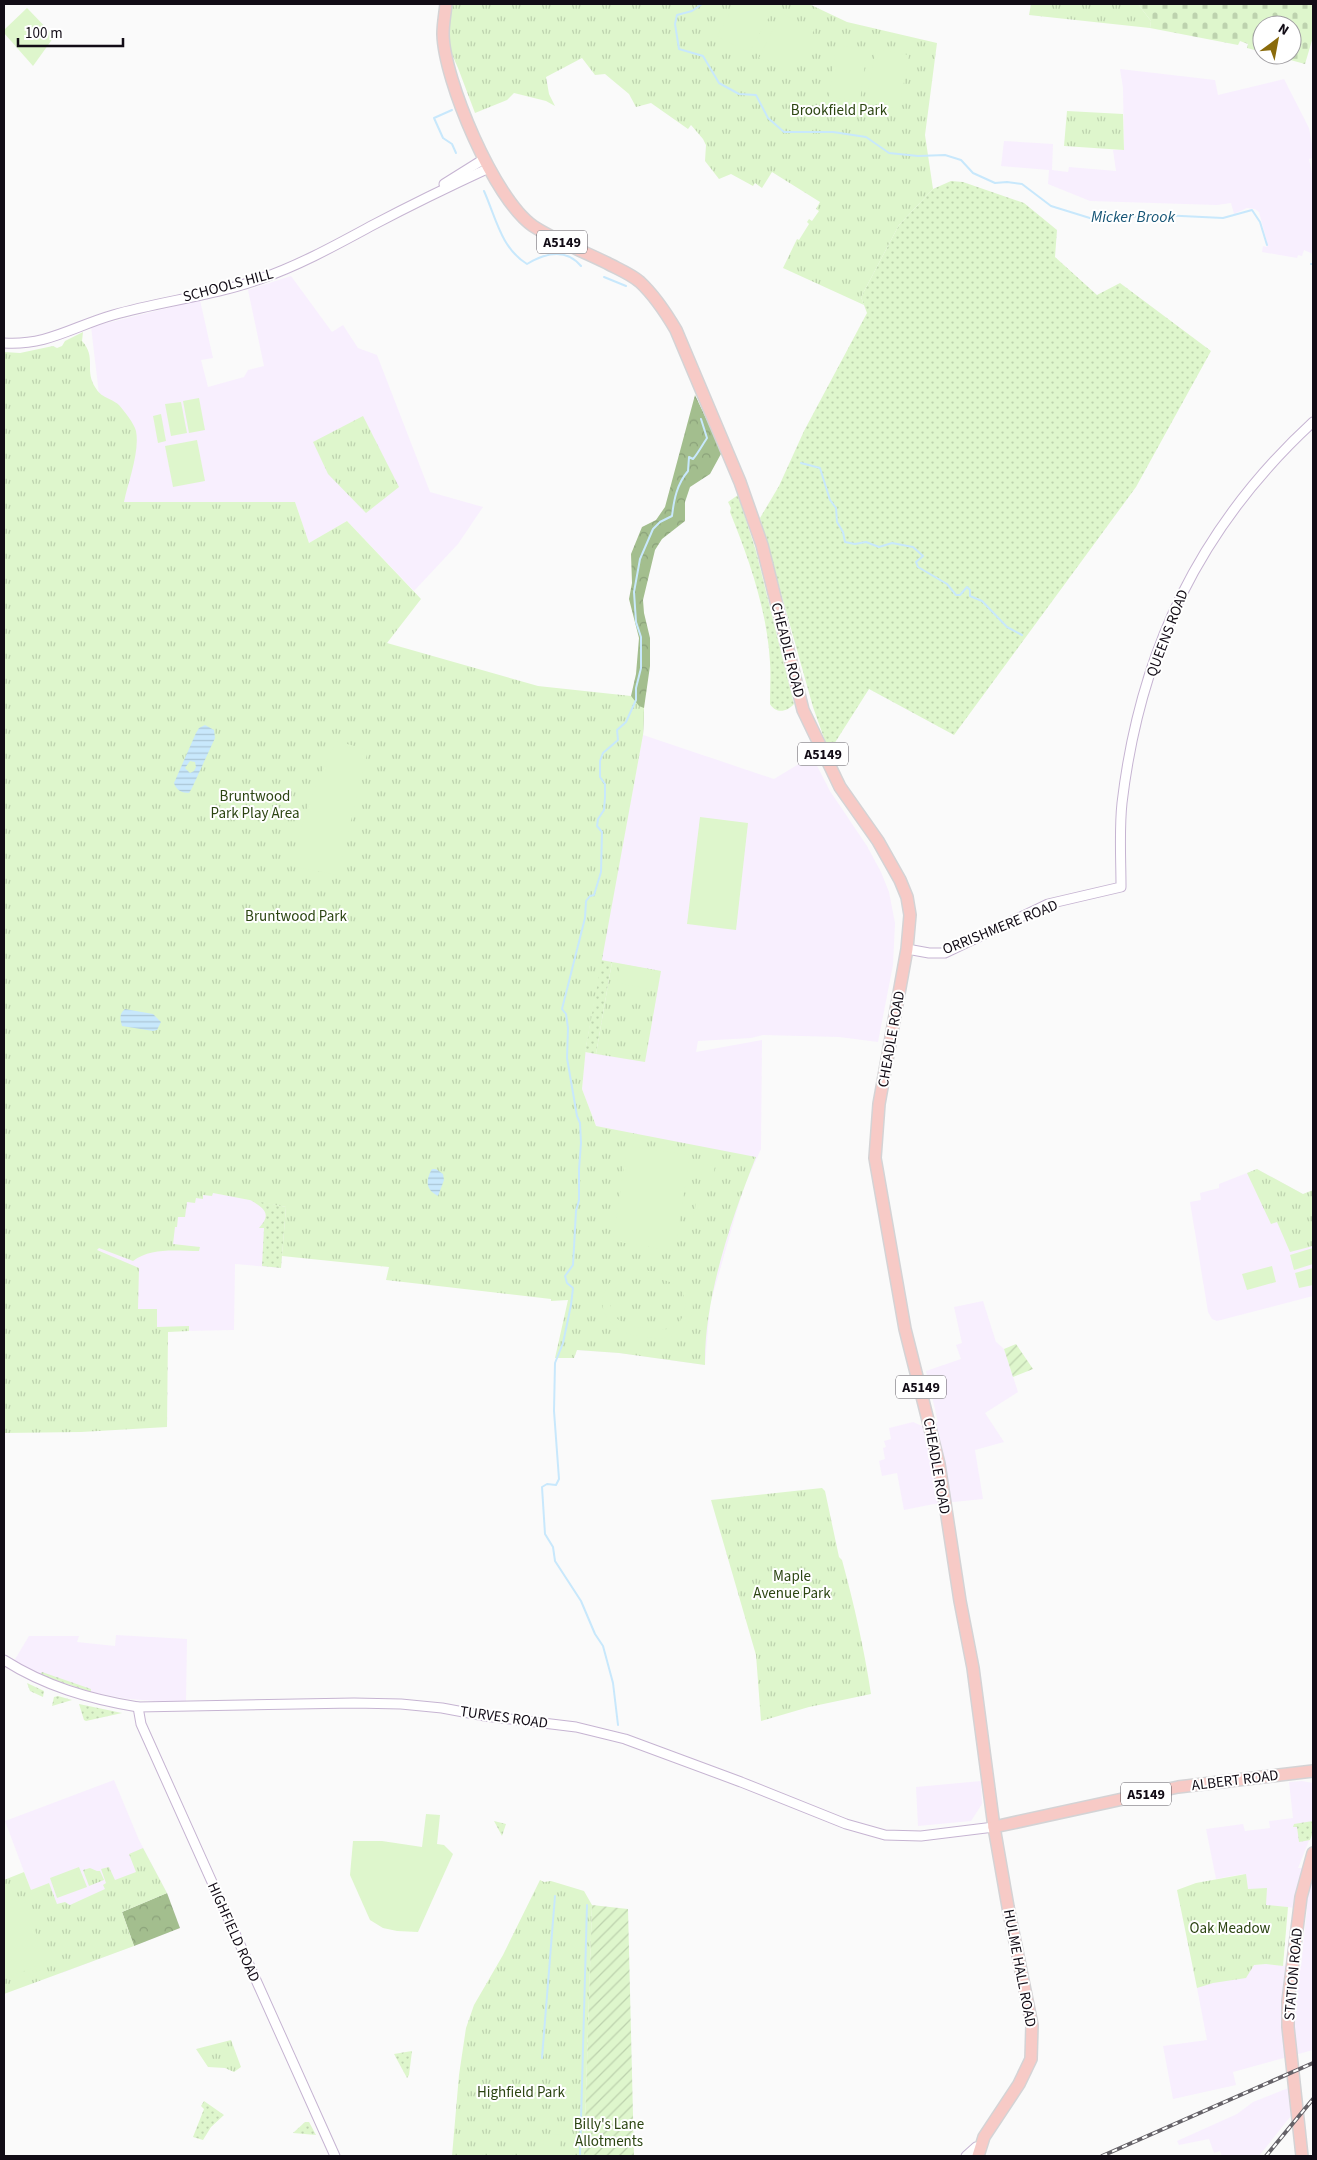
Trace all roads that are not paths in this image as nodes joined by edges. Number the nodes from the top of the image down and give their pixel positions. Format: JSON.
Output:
{"nodes":[{"id":1,"x":446,"y":4,"type":"edge"},
{"id":2,"x":486,"y":163,"type":"junction"},
{"id":3,"x":4,"y":343,"type":"edge"},
{"id":4,"x":1313,"y":422,"type":"edge"},
{"id":5,"x":1121,"y":887,"type":"joint"},
{"id":6,"x":907,"y":949,"type":"junction"},
{"id":7,"x":4,"y":1660,"type":"edge"},
{"id":8,"x":138,"y":1707,"type":"junction"},
{"id":9,"x":1313,"y":1766,"type":"edge"},
{"id":10,"x":1313,"y":1771,"type":"edge"},
{"id":11,"x":1300,"y":1772,"type":"junction"},
{"id":12,"x":1313,"y":1776,"type":"edge"},
{"id":13,"x":994,"y":1827,"type":"junction"},
{"id":14,"x":1313,"y":1853,"type":"edge"},
{"id":15,"x":979,"y":2152,"type":"edge"},
{"id":16,"x":335,"y":2156,"type":"edge"},
{"id":17,"x":966,"y":2156,"type":"edge"},
{"id":18,"x":1302,"y":2156,"type":"edge"}],
"edges":[{"from":1,"to":2,"type":"main road","number":"A5149"},
{"from":2,"to":3,"type":"street","name":"SCHOOLS HILL"},
{"from":2,"to":6,"type":"main road","name":"CHEADLE ROAD","number":"A5149"},
{"from":4,"to":5,"type":"street","name":"QUEENS ROAD"},
{"from":5,"to":6,"type":"street","name":"ORRISHMERE ROAD"},
{"from":6,"to":13,"type":"main road","name":"CHEADLE ROAD","number":"A5149"},
{"from":7,"to":8,"type":"street","name":"TURVES ROAD"},
{"from":8,"to":13,"type":"street","name":"TURVES ROAD"},
{"from":8,"to":16,"type":"street","name":"HIGHFIELD ROAD"},
{"from":9,"to":11,"type":"main road","name":"ALBERT ROAD","number":"A5149"},
{"from":10,"to":11,"type":"main road","name":"ALBERT ROAD","number":"A5149"},
{"from":11,"to":12,"type":"main road","number":"A5149"},
{"from":11,"to":13,"type":"main road","name":"ALBERT ROAD","number":"A5149"},
{"from":13,"to":15,"type":"main road","name":"HULME HALL ROAD"},
{"from":14,"to":18,"type":"main road","name":"STATION ROAD"},
{"from":15,"to":17,"type":"street"}]}
